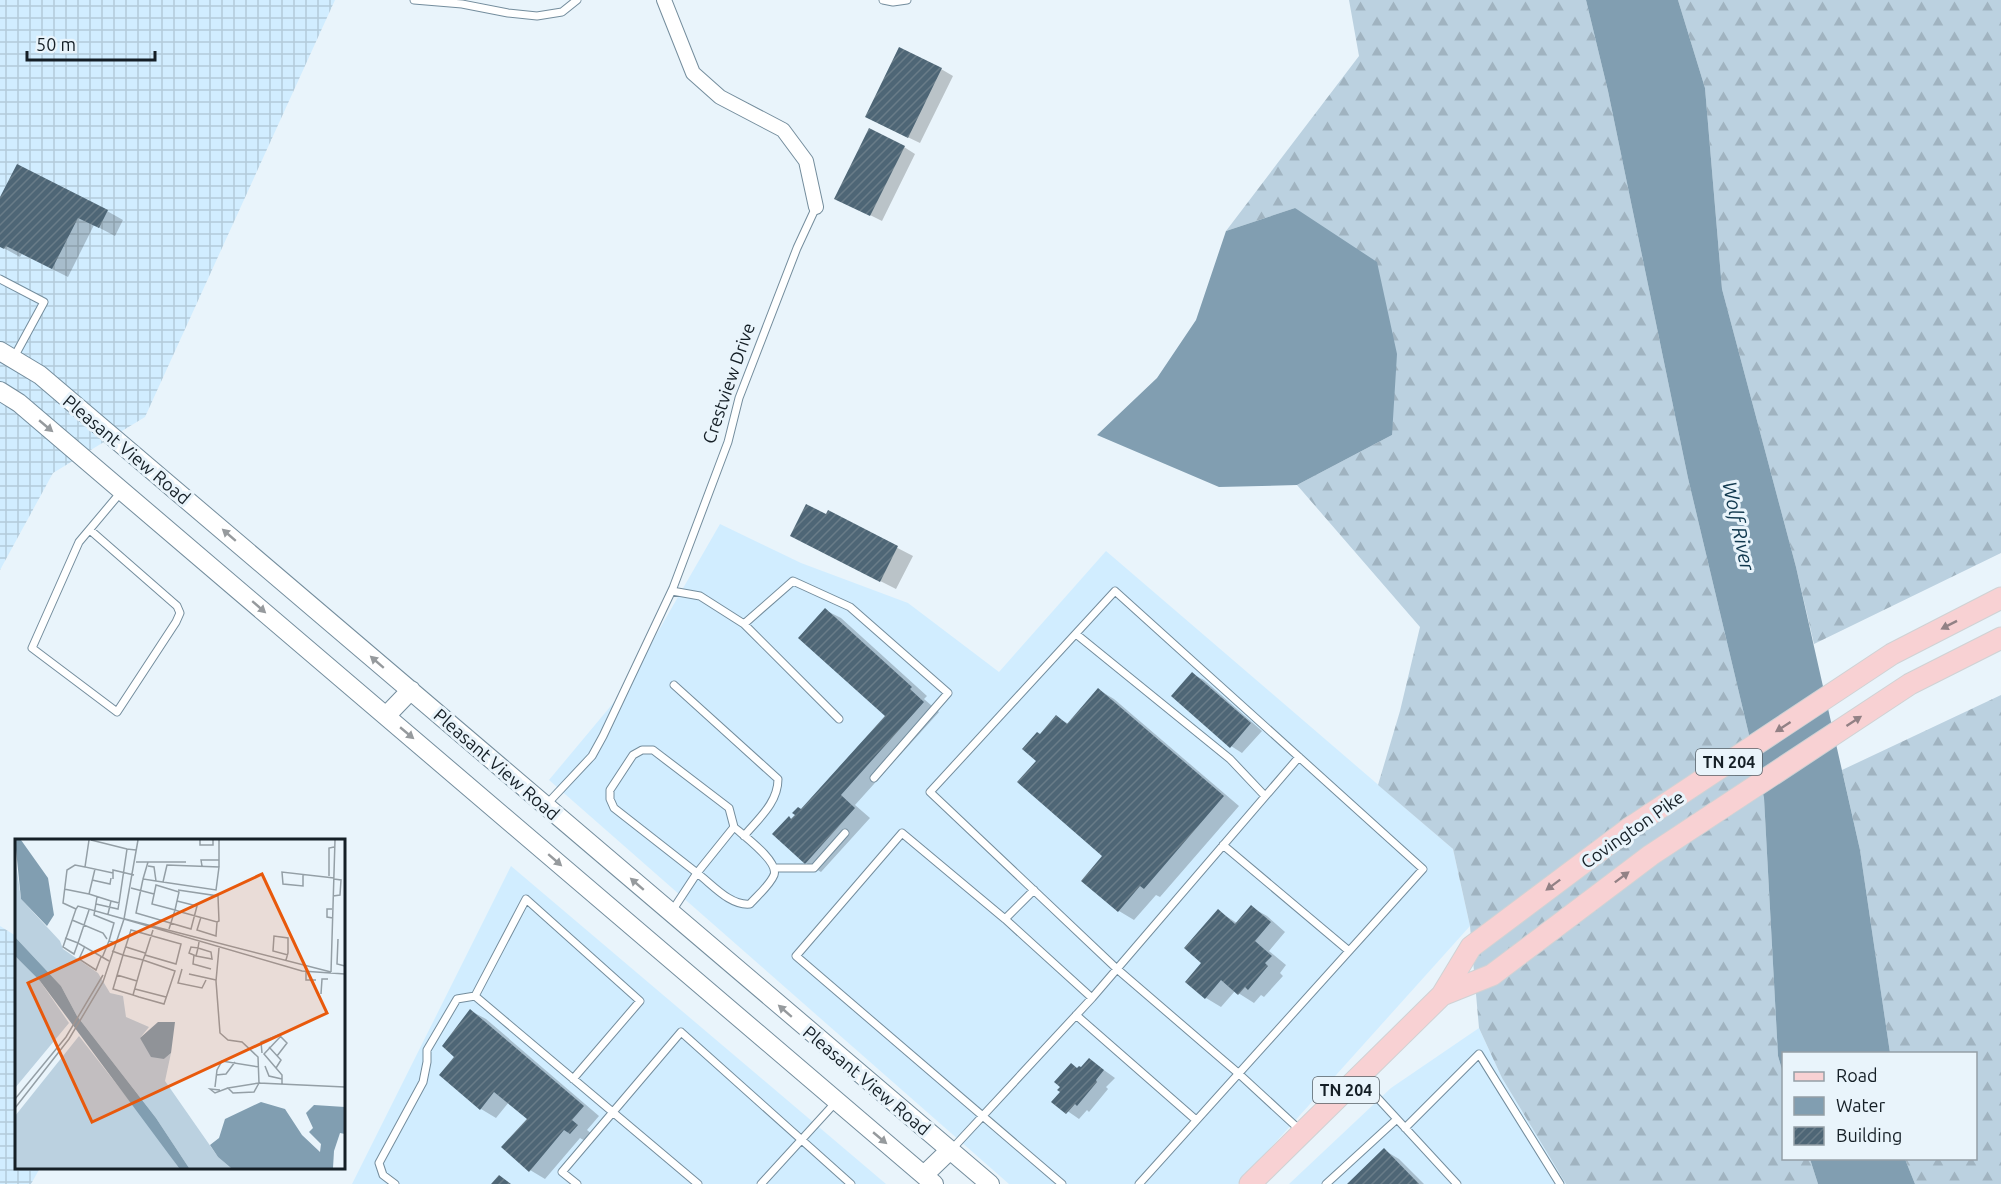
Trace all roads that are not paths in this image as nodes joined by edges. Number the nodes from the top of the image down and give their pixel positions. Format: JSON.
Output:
{"nodes":[{"id":1,"x":414,"y":0,"type":"edge"},
{"id":2,"x":577,"y":0,"type":"edge"},
{"id":3,"x":664,"y":0,"type":"edge"},
{"id":4,"x":883,"y":0,"type":"edge"},
{"id":5,"x":907,"y":0,"type":"edge"},
{"id":6,"x":816,"y":207,"type":"joint"},
{"id":7,"x":0,"y":279,"type":"edge"},
{"id":8,"x":7,"y":355,"type":"edge"},
{"id":9,"x":0,"y":391,"type":"edge"},
{"id":10,"x":122,"y":490,"type":"junction"},
{"id":11,"x":90,"y":530,"type":"junction"},
{"id":12,"x":672,"y":591,"type":"junction"},
{"id":13,"x":2001,"y":598,"type":"edge"},
{"id":14,"x":744,"y":624,"type":"junction"},
{"id":15,"x":1076,"y":634,"type":"junction"},
{"id":16,"x":2001,"y":638,"type":"edge"},
{"id":17,"x":674,"y":685,"type":"dead end"},
{"id":18,"x":411,"y":690,"type":"junction"},
{"id":19,"x":386,"y":716,"type":"junction"},
{"id":20,"x":839,"y":719,"type":"dead end"},
{"id":21,"x":1299,"y":757,"type":"junction"},
{"id":22,"x":874,"y":778,"type":"dead end"},
{"id":23,"x":1265,"y":796,"type":"junction"},
{"id":24,"x":545,"y":806,"type":"junction"},
{"id":25,"x":734,"y":827,"type":"junction"},
{"id":26,"x":845,"y":833,"type":"dead end"},
{"id":27,"x":744,"y":836,"type":"junction"},
{"id":28,"x":1223,"y":845,"type":"junction"},
{"id":29,"x":775,"y":868,"type":"junction"},
{"id":30,"x":697,"y":873,"type":"junction"},
{"id":31,"x":1034,"y":890,"type":"junction"},
{"id":32,"x":670,"y":913,"type":"junction"},
{"id":33,"x":1005,"y":920,"type":"junction"},
{"id":34,"x":1349,"y":951,"type":"junction"},
{"id":35,"x":1117,"y":969,"type":"junction"},
{"id":36,"x":1442,"y":995,"type":"junction"},
{"id":37,"x":475,"y":996,"type":"junction"},
{"id":38,"x":1092,"y":998,"type":"junction"},
{"id":39,"x":1076,"y":1015,"type":"junction"},
{"id":40,"x":1238,"y":1073,"type":"junction"},
{"id":41,"x":1359,"y":1077,"type":"junction"},
{"id":42,"x":573,"y":1079,"type":"junction"},
{"id":43,"x":837,"y":1101,"type":"junction"},
{"id":44,"x":612,"y":1113,"type":"junction"},
{"id":45,"x":982,"y":1116,"type":"junction"},
{"id":46,"x":1397,"y":1119,"type":"junction"},
{"id":47,"x":1196,"y":1120,"type":"junction"},
{"id":48,"x":1405,"y":1128,"type":"junction"},
{"id":49,"x":1303,"y":1133,"type":"junction"},
{"id":50,"x":801,"y":1140,"type":"junction"},
{"id":51,"x":950,"y":1150,"type":"junction"},
{"id":52,"x":929,"y":1179,"type":"edge"},
{"id":53,"x":1254,"y":1183,"type":"edge"},
{"id":54,"x":394,"y":1184,"type":"edge"},
{"id":55,"x":577,"y":1184,"type":"edge"},
{"id":56,"x":698,"y":1184,"type":"edge"},
{"id":57,"x":761,"y":1184,"type":"edge"},
{"id":58,"x":851,"y":1184,"type":"edge"},
{"id":59,"x":990,"y":1184,"type":"edge"},
{"id":60,"x":1062,"y":1184,"type":"edge"},
{"id":61,"x":1140,"y":1184,"type":"edge"},
{"id":62,"x":1326,"y":1184,"type":"edge"},
{"id":63,"x":1456,"y":1184,"type":"edge"},
{"id":64,"x":1560,"y":1184,"type":"edge"}],
"edges":[{"from":1,"to":2,"type":"lane"},
{"from":3,"to":6,"type":"street","name":"Crestview Drive"},
{"from":4,"to":5,"type":"lane"},
{"from":6,"to":12,"type":"lane","name":"Crestview Drive"},
{"from":7,"to":8,"type":"lane"},
{"from":18,"to":8,"type":"main road","name":"Pleasant View Road","one_way":true},
{"from":9,"to":10,"type":"main road","name":"Pleasant View Road","one_way":true},
{"from":10,"to":11,"type":"lane"},
{"from":10,"to":19,"type":"main road","name":"Pleasant View Road","one_way":true},
{"from":11,"to":11,"type":"lane"},
{"from":12,"to":14,"type":"lane"},
{"from":12,"to":24,"type":"lane","name":"Crestview Drive"},
{"from":13,"to":36,"type":"main road","name":"Covington Pike","number":"TN 204","one_way":true},
{"from":14,"to":20,"type":"lane"},
{"from":14,"to":22,"type":"lane"},
{"from":15,"to":21,"type":"lane"},
{"from":15,"to":23,"type":"lane"},
{"from":15,"to":31,"type":"lane"},
{"from":36,"to":16,"type":"main road","name":"Covington Pike","number":"TN 204","one_way":true},
{"from":17,"to":27,"type":"lane"},
{"from":18,"to":19,"type":"main road"},
{"from":18,"to":24,"type":"main road","name":"Pleasant View Road"},
{"from":19,"to":43,"type":"main road","name":"Pleasant View Road","one_way":true},
{"from":21,"to":23,"type":"lane"},
{"from":21,"to":34,"type":"lane"},
{"from":23,"to":28,"type":"lane"},
{"from":32,"to":24,"type":"main road","name":"Pleasant View Road","one_way":true},
{"from":25,"to":27,"type":"lane"},
{"from":25,"to":30,"type":"lane"},
{"from":25,"to":30,"type":"lane"},
{"from":26,"to":29,"type":"lane"},
{"from":27,"to":29,"type":"lane"},
{"from":28,"to":34,"type":"lane"},
{"from":28,"to":35,"type":"lane"},
{"from":29,"to":30,"type":"lane"},
{"from":30,"to":32,"type":"lane"},
{"from":31,"to":33,"type":"lane"},
{"from":31,"to":35,"type":"lane"},
{"from":51,"to":32,"type":"main road","name":"Pleasant View Road","one_way":true},
{"from":33,"to":38,"type":"lane"},
{"from":33,"to":45,"type":"lane"},
{"from":34,"to":40,"type":"lane"},
{"from":35,"to":38,"type":"lane"},
{"from":35,"to":40,"type":"lane"},
{"from":36,"to":41,"type":"main road","name":"Covington Pike","number":"TN 204"},
{"from":37,"to":42,"type":"lane"},
{"from":37,"to":42,"type":"lane"},
{"from":37,"to":54,"type":"lane"},
{"from":38,"to":39,"type":"lane"},
{"from":39,"to":45,"type":"lane"},
{"from":39,"to":47,"type":"lane"},
{"from":40,"to":47,"type":"lane"},
{"from":40,"to":49,"type":"lane"},
{"from":41,"to":46,"type":"lane"},
{"from":41,"to":49,"type":"main road","name":"Covington Pike","number":"TN 204"},
{"from":42,"to":44,"type":"lane"},
{"from":43,"to":50,"type":"lane"},
{"from":43,"to":52,"type":"main road","name":"Pleasant View Road","one_way":true},
{"from":44,"to":50,"type":"lane"},
{"from":44,"to":55,"type":"lane"},
{"from":44,"to":56,"type":"lane"},
{"from":45,"to":51,"type":"lane"},
{"from":45,"to":60,"type":"lane"},
{"from":46,"to":48,"type":"lane"},
{"from":46,"to":62,"type":"lane"},
{"from":47,"to":61,"type":"lane"},
{"from":48,"to":63,"type":"lane"},
{"from":48,"to":64,"type":"lane"},
{"from":49,"to":53,"type":"main road","name":"Covington Pike","number":"TN 204"},
{"from":50,"to":57,"type":"lane"},
{"from":50,"to":58,"type":"lane"},
{"from":51,"to":52,"type":"main road"},
{"from":51,"to":59,"type":"main road","name":"Pleasant View Road"}]}
